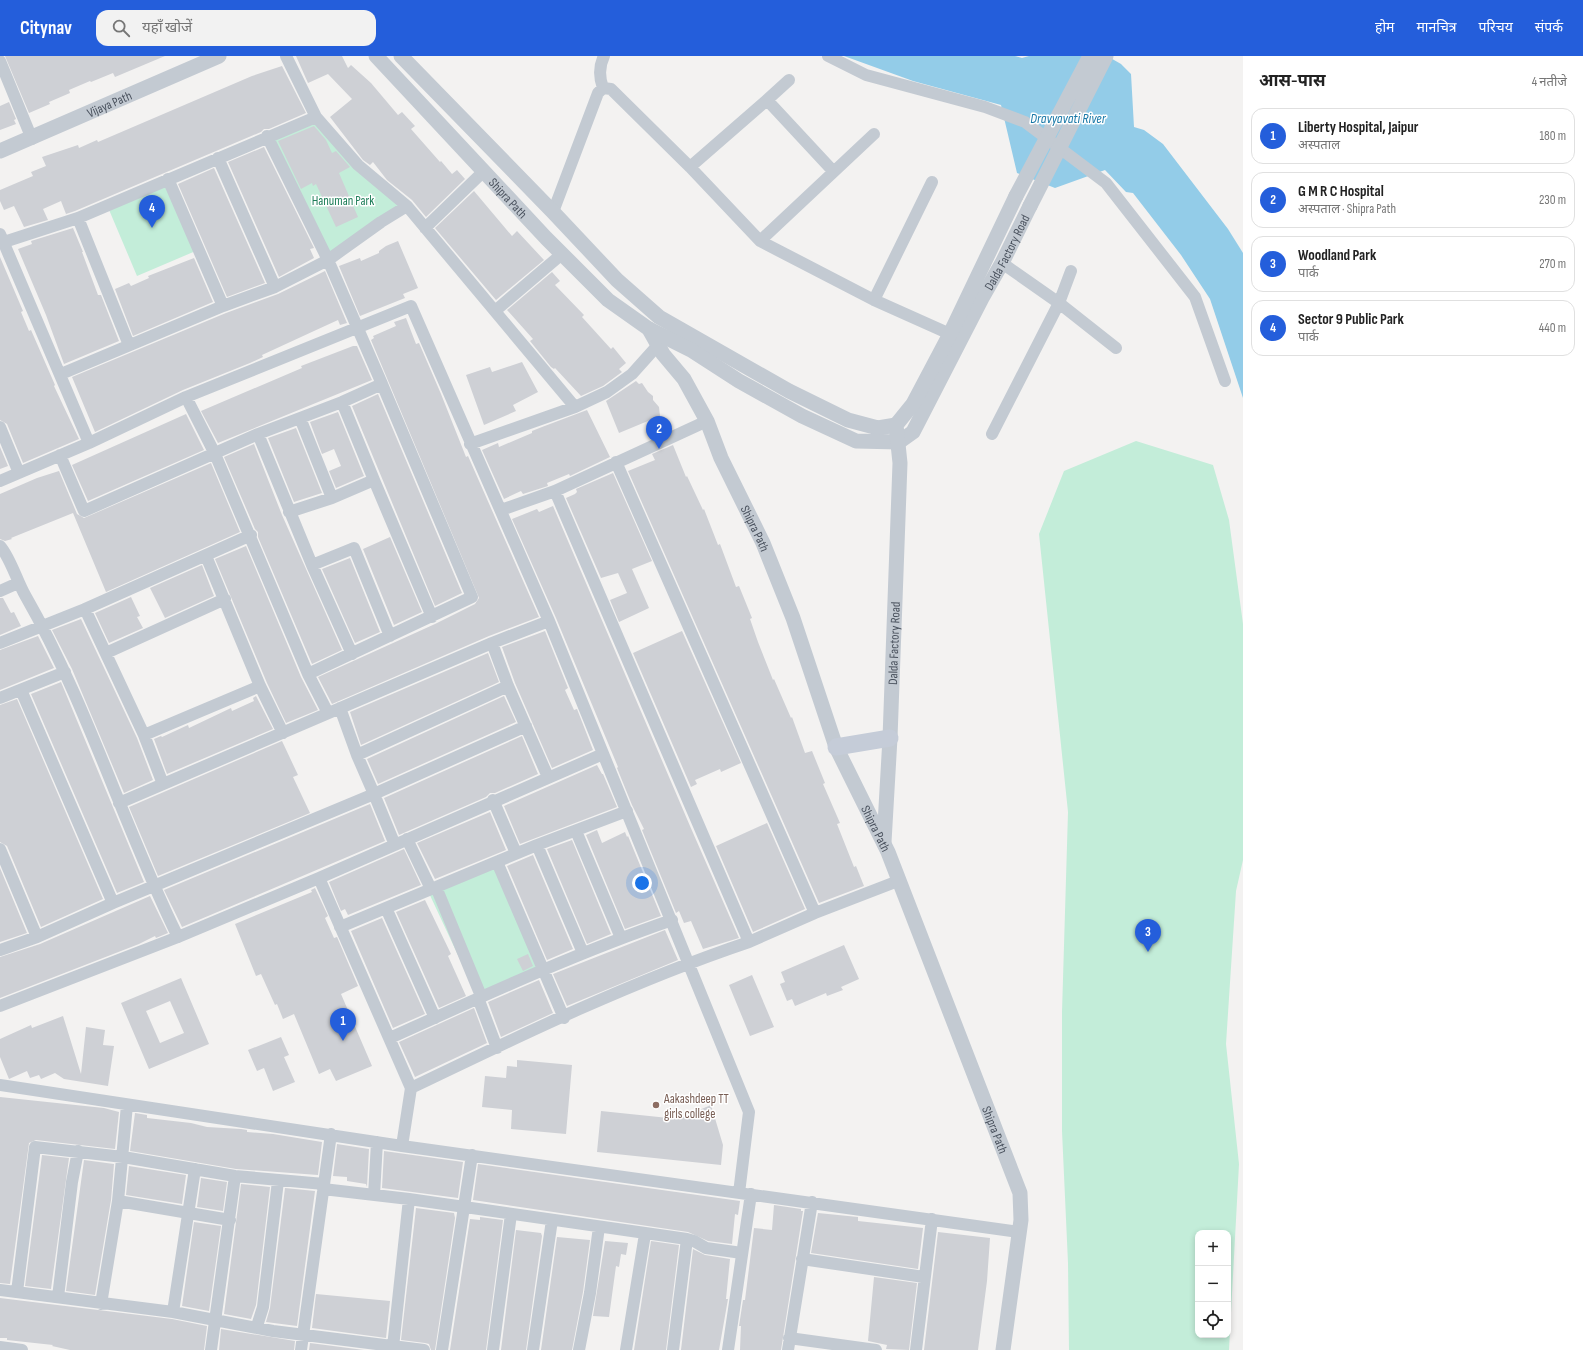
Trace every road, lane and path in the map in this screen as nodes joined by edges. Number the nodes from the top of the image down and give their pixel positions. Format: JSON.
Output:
{"nodes":[{"id":1,"x":219,"y":56,"type":"edge"},
{"id":2,"x":286,"y":56,"type":"edge"},
{"id":3,"x":376,"y":56,"type":"edge"},
{"id":4,"x":401,"y":56,"type":"edge"},
{"id":5,"x":604,"y":56,"type":"edge"},
{"id":6,"x":828,"y":56,"type":"edge"},
{"id":7,"x":1090,"y":56,"type":"edge"},
{"id":8,"x":1106,"y":56,"type":"edge"},
{"id":9,"x":0,"y":61,"type":"edge"},
{"id":10,"x":789,"y":80,"type":"dead end"},
{"id":11,"x":603,"y":88,"type":"junction"},
{"id":12,"x":767,"y":100,"type":"junction"},
{"id":13,"x":316,"y":117,"type":"junction"},
{"id":14,"x":874,"y":134,"type":"dead end"},
{"id":15,"x":267,"y":136,"type":"junction"},
{"id":16,"x":32,"y":139,"type":"junction"},
{"id":17,"x":0,"y":151,"type":"edge"},
{"id":18,"x":218,"y":158,"type":"junction"},
{"id":19,"x":690,"y":167,"type":"junction"},
{"id":20,"x":484,"y":171,"type":"junction"},
{"id":21,"x":833,"y":171,"type":"junction"},
{"id":22,"x":168,"y":179,"type":"junction"},
{"id":23,"x":932,"y":182,"type":"dead end"},
{"id":24,"x":408,"y":206,"type":"junction"},
{"id":25,"x":553,"y":212,"type":"junction"},
{"id":26,"x":78,"y":218,"type":"junction"},
{"id":27,"x":425,"y":228,"type":"junction"},
{"id":28,"x":2,"y":238,"type":"edge"},
{"id":29,"x":760,"y":241,"type":"junction"},
{"id":30,"x":562,"y":254,"type":"junction"},
{"id":31,"x":328,"y":260,"type":"junction"},
{"id":32,"x":1002,"y":263,"type":"junction"},
{"id":33,"x":1071,"y":271,"type":"dead end"},
{"id":34,"x":275,"y":287,"type":"junction"},
{"id":35,"x":874,"y":300,"type":"junction"},
{"id":36,"x":1059,"y":303,"type":"junction"},
{"id":37,"x":223,"y":306,"type":"junction"},
{"id":38,"x":650,"y":310,"type":"junction"},
{"id":39,"x":495,"y":311,"type":"junction"},
{"id":40,"x":358,"y":328,"type":"junction"},
{"id":41,"x":649,"y":329,"type":"junction"},
{"id":42,"x":950,"y":334,"type":"junction"},
{"id":43,"x":129,"y":345,"type":"junction"},
{"id":44,"x":658,"y":345,"type":"junction"},
{"id":45,"x":1116,"y":348,"type":"dead end"},
{"id":46,"x":61,"y":374,"type":"junction"},
{"id":47,"x":1225,"y":381,"type":"dead end"},
{"id":48,"x":382,"y":384,"type":"junction"},
{"id":49,"x":186,"y":397,"type":"junction"},
{"id":50,"x":342,"y":402,"type":"junction"},
{"id":51,"x":575,"y":407,"type":"junction"},
{"id":52,"x":300,"y":418,"type":"junction"},
{"id":53,"x":707,"y":420,"type":"junction"},
{"id":54,"x":896,"y":426,"type":"junction"},
{"id":55,"x":0,"y":427,"type":"edge"},
{"id":56,"x":258,"y":434,"type":"junction"},
{"id":57,"x":992,"y":434,"type":"dead end"},
{"id":58,"x":899,"y":442,"type":"junction"},
{"id":59,"x":89,"y":443,"type":"junction"},
{"id":60,"x":470,"y":444,"type":"junction"},
{"id":61,"x":215,"y":454,"type":"junction"},
{"id":62,"x":60,"y":455,"type":"junction"},
{"id":63,"x":616,"y":462,"type":"junction"},
{"id":64,"x":18,"y":472,"type":"junction"},
{"id":65,"x":374,"y":480,"type":"junction"},
{"id":66,"x":0,"y":481,"type":"edge"},
{"id":67,"x":555,"y":490,"type":"junction"},
{"id":68,"x":332,"y":498,"type":"junction"},
{"id":69,"x":501,"y":510,"type":"junction"},
{"id":70,"x":289,"y":512,"type":"junction"},
{"id":71,"x":251,"y":535,"type":"junction"},
{"id":72,"x":0,"y":546,"type":"edge"},
{"id":73,"x":206,"y":556,"type":"junction"},
{"id":74,"x":312,"y":565,"type":"junction"},
{"id":75,"x":18,"y":583,"type":"junction"},
{"id":76,"x":0,"y":591,"type":"edge"},
{"id":77,"x":225,"y":600,"type":"junction"},
{"id":78,"x":85,"y":609,"type":"junction"},
{"id":79,"x":432,"y":617,"type":"junction"},
{"id":80,"x":549,"y":621,"type":"junction"},
{"id":81,"x":42,"y":626,"type":"junction"},
{"id":82,"x":390,"y":636,"type":"junction"},
{"id":83,"x":0,"y":643,"type":"edge"},
{"id":84,"x":492,"y":643,"type":"junction"},
{"id":85,"x":106,"y":653,"type":"junction"},
{"id":86,"x":352,"y":654,"type":"junction"},
{"id":87,"x":65,"y":672,"type":"junction"},
{"id":88,"x":308,"y":674,"type":"junction"},
{"id":89,"x":260,"y":686,"type":"junction"},
{"id":90,"x":508,"y":686,"type":"junction"},
{"id":91,"x":22,"y":690,"type":"junction"},
{"id":92,"x":0,"y":698,"type":"edge"},
{"id":93,"x":340,"y":708,"type":"junction"},
{"id":94,"x":328,"y":713,"type":"junction"},
{"id":95,"x":526,"y":726,"type":"junction"},
{"id":96,"x":283,"y":733,"type":"junction"},
{"id":97,"x":144,"y":735,"type":"junction"},
{"id":98,"x":890,"y":738,"type":"junction"},
{"id":99,"x":836,"y":747,"type":"junction"},
{"id":100,"x":603,"y":754,"type":"junction"},
{"id":101,"x":357,"y":755,"type":"junction"},
{"id":102,"x":548,"y":777,"type":"junction"},
{"id":103,"x":162,"y":784,"type":"junction"},
{"id":104,"x":374,"y":794,"type":"junction"},
{"id":105,"x":493,"y":800,"type":"junction"},
{"id":106,"x":119,"y":803,"type":"junction"},
{"id":107,"x":627,"y":811,"type":"junction"},
{"id":108,"x":576,"y":831,"type":"junction"},
{"id":109,"x":408,"y":839,"type":"junction"},
{"id":110,"x":884,"y":844,"type":"junction"},
{"id":111,"x":395,"y":845,"type":"junction"},
{"id":112,"x":537,"y":845,"type":"junction"},
{"id":113,"x":0,"y":849,"type":"edge"},
{"id":114,"x":516,"y":853,"type":"junction"},
{"id":115,"x":496,"y":862,"type":"junction"},
{"id":116,"x":319,"y":878,"type":"junction"},
{"id":117,"x":898,"y":881,"type":"junction"},
{"id":118,"x":154,"y":887,"type":"junction"},
{"id":119,"x":434,"y":888,"type":"junction"},
{"id":120,"x":113,"y":903,"type":"junction"},
{"id":121,"x":386,"y":908,"type":"junction"},
{"id":122,"x":815,"y":913,"type":"junction"},
{"id":123,"x":672,"y":920,"type":"junction"},
{"id":124,"x":340,"y":927,"type":"junction"},
{"id":125,"x":37,"y":937,"type":"junction"},
{"id":126,"x":178,"y":937,"type":"junction"},
{"id":127,"x":621,"y":938,"type":"junction"},
{"id":128,"x":749,"y":942,"type":"junction"},
{"id":129,"x":0,"y":950,"type":"edge"},
{"id":130,"x":583,"y":953,"type":"junction"},
{"id":131,"x":690,"y":962,"type":"junction"},
{"id":132,"x":542,"y":970,"type":"junction"},
{"id":133,"x":479,"y":997,"type":"junction"},
{"id":134,"x":0,"y":1006,"type":"edge"},
{"id":135,"x":434,"y":1018,"type":"junction"},
{"id":136,"x":564,"y":1018,"type":"junction"},
{"id":137,"x":390,"y":1038,"type":"junction"},
{"id":138,"x":496,"y":1048,"type":"junction"},
{"id":139,"x":0,"y":1085,"type":"edge"},
{"id":140,"x":411,"y":1088,"type":"junction"},
{"id":141,"x":127,"y":1104,"type":"junction"},
{"id":142,"x":331,"y":1134,"type":"junction"},
{"id":143,"x":377,"y":1142,"type":"junction"},
{"id":144,"x":402,"y":1146,"type":"junction"},
{"id":145,"x":78,"y":1151,"type":"junction"},
{"id":146,"x":472,"y":1155,"type":"junction"},
{"id":147,"x":123,"y":1157,"type":"junction"},
{"id":148,"x":195,"y":1169,"type":"junction"},
{"id":149,"x":235,"y":1176,"type":"junction"},
{"id":150,"x":278,"y":1181,"type":"junction"},
{"id":151,"x":324,"y":1186,"type":"junction"},
{"id":152,"x":738,"y":1193,"type":"junction"},
{"id":153,"x":374,"y":1194,"type":"junction"},
{"id":154,"x":752,"y":1194,"type":"junction"},
{"id":155,"x":409,"y":1199,"type":"junction"},
{"id":156,"x":118,"y":1201,"type":"junction"},
{"id":157,"x":812,"y":1202,"type":"junction"},
{"id":158,"x":463,"y":1207,"type":"junction"},
{"id":159,"x":189,"y":1214,"type":"junction"},
{"id":160,"x":511,"y":1214,"type":"junction"},
{"id":161,"x":932,"y":1219,"type":"junction"},
{"id":162,"x":230,"y":1220,"type":"junction"},
{"id":163,"x":552,"y":1220,"type":"junction"},
{"id":164,"x":599,"y":1227,"type":"junction"},
{"id":165,"x":1019,"y":1232,"type":"junction"},
{"id":166,"x":645,"y":1234,"type":"junction"},
{"id":167,"x":687,"y":1239,"type":"junction"},
{"id":168,"x":742,"y":1252,"type":"junction"},
{"id":169,"x":802,"y":1259,"type":"junction"},
{"id":170,"x":924,"y":1277,"type":"junction"},
{"id":171,"x":0,"y":1290,"type":"edge"},
{"id":172,"x":17,"y":1292,"type":"junction"},
{"id":173,"x":58,"y":1297,"type":"junction"},
{"id":174,"x":101,"y":1304,"type":"junction"},
{"id":175,"x":174,"y":1312,"type":"junction"},
{"id":176,"x":215,"y":1320,"type":"junction"},
{"id":177,"x":257,"y":1326,"type":"junction"},
{"id":178,"x":303,"y":1335,"type":"junction"},
{"id":179,"x":789,"y":1344,"type":"edge"},
{"id":180,"x":0,"y":1347,"type":"edge"},
{"id":181,"x":393,"y":1347,"type":"junction"},
{"id":182,"x":22,"y":1350,"type":"edge"},
{"id":183,"x":211,"y":1350,"type":"edge"},
{"id":184,"x":301,"y":1350,"type":"edge"},
{"id":185,"x":424,"y":1350,"type":"edge"},
{"id":186,"x":442,"y":1350,"type":"edge"},
{"id":187,"x":493,"y":1350,"type":"edge"},
{"id":188,"x":533,"y":1350,"type":"edge"},
{"id":189,"x":579,"y":1350,"type":"edge"},
{"id":190,"x":626,"y":1350,"type":"edge"},
{"id":191,"x":673,"y":1350,"type":"edge"},
{"id":192,"x":728,"y":1350,"type":"edge"},
{"id":193,"x":876,"y":1350,"type":"edge"},
{"id":194,"x":916,"y":1350,"type":"edge"},
{"id":195,"x":1003,"y":1350,"type":"edge"}],
"edges":[{"from":1,"to":16,"type":"street","name":"Vijaya Path"},
{"from":2,"to":13,"type":"street"},
{"from":3,"to":20,"type":"street","name":"Shipra Path"},
{"from":4,"to":25,"type":"street","name":"Shipra Path"},
{"from":5,"to":11,"type":"street"},
{"from":6,"to":47,"type":"street"},
{"from":7,"to":42,"type":"street","name":"Dalda Factory Road","bridge":true},
{"from":8,"to":32,"type":"street","name":"Dalda Factory Road","bridge":true},
{"from":9,"to":16,"type":"street"},
{"from":10,"to":12,"type":"street"},
{"from":11,"to":19,"type":"street"},
{"from":11,"to":25,"type":"street"},
{"from":12,"to":19,"type":"street"},
{"from":12,"to":21,"type":"street"},
{"from":13,"to":15,"type":"street"},
{"from":13,"to":24,"type":"street"},
{"from":14,"to":21,"type":"street"},
{"from":15,"to":18,"type":"street"},
{"from":15,"to":31,"type":"street"},
{"from":16,"to":17,"type":"street","name":"Vijaya Path"},
{"from":18,"to":22,"type":"street"},
{"from":18,"to":34,"type":"street"},
{"from":19,"to":29,"type":"street"},
{"from":20,"to":27,"type":"street"},
{"from":20,"to":30,"type":"street","name":"Shipra Path"},
{"from":21,"to":29,"type":"street"},
{"from":22,"to":26,"type":"street"},
{"from":22,"to":37,"type":"street"},
{"from":23,"to":35,"type":"street"},
{"from":24,"to":27,"type":"street"},
{"from":24,"to":31,"type":"street"},
{"from":25,"to":38,"type":"street","name":"Shipra Path"},
{"from":26,"to":28,"type":"street"},
{"from":26,"to":43,"type":"street"},
{"from":27,"to":39,"type":"street"},
{"from":28,"to":46,"type":"street"},
{"from":29,"to":35,"type":"street"},
{"from":30,"to":39,"type":"street"},
{"from":30,"to":41,"type":"street","name":"Shipra Path"},
{"from":31,"to":34,"type":"street"},
{"from":31,"to":40,"type":"street"},
{"from":32,"to":36,"type":"street"},
{"from":32,"to":58,"type":"street","name":"Dalda Factory Road"},
{"from":33,"to":36,"type":"street"},
{"from":34,"to":37,"type":"street"},
{"from":35,"to":42,"type":"street"},
{"from":36,"to":45,"type":"street"},
{"from":36,"to":57,"type":"street"},
{"from":37,"to":43,"type":"street"},
{"from":38,"to":41,"type":"street"},
{"from":38,"to":54,"type":"street","name":"Shipra Path"},
{"from":39,"to":51,"type":"street"},
{"from":40,"to":48,"type":"street"},
{"from":40,"to":49,"type":"street"},
{"from":40,"to":60,"type":"street"},
{"from":41,"to":44,"type":"street","name":"Shipra Path"},
{"from":41,"to":58,"type":"street"},
{"from":42,"to":54,"type":"street","name":"Dalda Factory Road"},
{"from":43,"to":46,"type":"street"},
{"from":44,"to":51,"type":"street"},
{"from":44,"to":53,"type":"street","name":"Shipra Path"},
{"from":46,"to":59,"type":"street"},
{"from":48,"to":50,"type":"street"},
{"from":48,"to":79,"type":"street"},
{"from":49,"to":59,"type":"street"},
{"from":49,"to":61,"type":"street"},
{"from":50,"to":52,"type":"street"},
{"from":50,"to":65,"type":"street"},
{"from":51,"to":60,"type":"street"},
{"from":52,"to":56,"type":"street"},
{"from":52,"to":68,"type":"street"},
{"from":53,"to":63,"type":"street"},
{"from":53,"to":99,"type":"street","name":"Shipra Path"},
{"from":54,"to":58,"type":"street","name":"Dalda Factory Road"},
{"from":55,"to":64,"type":"street"},
{"from":56,"to":61,"type":"street"},
{"from":56,"to":70,"type":"street"},
{"from":58,"to":98,"type":"street","name":"Dalda Factory Road"},
{"from":59,"to":62,"type":"street"},
{"from":60,"to":69,"type":"street"},
{"from":61,"to":62,"type":"street"},
{"from":61,"to":71,"type":"street"},
{"from":62,"to":64,"type":"street"},
{"from":63,"to":67,"type":"street"},
{"from":63,"to":122,"type":"street"},
{"from":64,"to":66,"type":"street"},
{"from":65,"to":68,"type":"street"},
{"from":65,"to":79,"type":"street"},
{"from":67,"to":69,"type":"street"},
{"from":67,"to":128,"type":"street"},
{"from":68,"to":70,"type":"street"},
{"from":69,"to":80,"type":"street"},
{"from":70,"to":74,"type":"street"},
{"from":71,"to":73,"type":"street"},
{"from":71,"to":88,"type":"street"},
{"from":72,"to":75,"type":"street"},
{"from":73,"to":77,"type":"street"},
{"from":73,"to":78,"type":"street"},
{"from":74,"to":82,"type":"street"},
{"from":74,"to":86,"type":"street"},
{"from":75,"to":76,"type":"street"},
{"from":75,"to":81,"type":"street"},
{"from":77,"to":85,"type":"street"},
{"from":77,"to":89,"type":"street"},
{"from":78,"to":81,"type":"street"},
{"from":78,"to":85,"type":"street"},
{"from":79,"to":82,"type":"street"},
{"from":80,"to":84,"type":"street"},
{"from":80,"to":100,"type":"street"},
{"from":81,"to":83,"type":"street"},
{"from":81,"to":87,"type":"street"},
{"from":82,"to":86,"type":"street"},
{"from":84,"to":90,"type":"street"},
{"from":84,"to":93,"type":"street"},
{"from":85,"to":97,"type":"street"},
{"from":86,"to":88,"type":"street"},
{"from":87,"to":91,"type":"street"},
{"from":87,"to":106,"type":"street"},
{"from":88,"to":94,"type":"street"},
{"from":89,"to":96,"type":"street"},
{"from":89,"to":97,"type":"street"},
{"from":90,"to":95,"type":"street"},
{"from":90,"to":101,"type":"street"},
{"from":91,"to":92,"type":"street"},
{"from":91,"to":120,"type":"street"},
{"from":93,"to":94,"type":"street"},
{"from":93,"to":101,"type":"street"},
{"from":94,"to":96,"type":"street"},
{"from":95,"to":102,"type":"street"},
{"from":95,"to":104,"type":"street"},
{"from":96,"to":103,"type":"street"},
{"from":97,"to":103,"type":"street"},
{"from":98,"to":99,"type":"main road"},
{"from":98,"to":110,"type":"street","name":"Dalda Factory Road"},
{"from":99,"to":110,"type":"street","name":"Shipra Path"},
{"from":100,"to":102,"type":"street"},
{"from":100,"to":107,"type":"street"},
{"from":101,"to":104,"type":"street"},
{"from":102,"to":105,"type":"street"},
{"from":103,"to":106,"type":"street"},
{"from":104,"to":111,"type":"street"},
{"from":104,"to":118,"type":"street"},
{"from":105,"to":109,"type":"street"},
{"from":105,"to":114,"type":"street"},
{"from":106,"to":118,"type":"street"},
{"from":107,"to":108,"type":"street"},
{"from":107,"to":123,"type":"street"},
{"from":108,"to":112,"type":"street"},
{"from":108,"to":127,"type":"street"},
{"from":109,"to":111,"type":"street"},
{"from":109,"to":119,"type":"street"},
{"from":110,"to":117,"type":"street","name":"Shipra Path"},
{"from":111,"to":116,"type":"street"},
{"from":112,"to":114,"type":"street"},
{"from":112,"to":130,"type":"street"},
{"from":113,"to":125,"type":"street"},
{"from":114,"to":115,"type":"street"},
{"from":115,"to":119,"type":"street"},
{"from":115,"to":132,"type":"street"},
{"from":116,"to":124,"type":"street"},
{"from":116,"to":126,"type":"street"},
{"from":117,"to":122,"type":"street"},
{"from":117,"to":165,"type":"street","name":"Shipra Path"},
{"from":118,"to":120,"type":"street"},
{"from":118,"to":126,"type":"street"},
{"from":119,"to":121,"type":"street"},
{"from":119,"to":133,"type":"street"},
{"from":120,"to":125,"type":"street"},
{"from":121,"to":124,"type":"street"},
{"from":121,"to":135,"type":"street"},
{"from":122,"to":128,"type":"street"},
{"from":123,"to":127,"type":"street"},
{"from":123,"to":131,"type":"street"},
{"from":124,"to":137,"type":"street"},
{"from":125,"to":129,"type":"street"},
{"from":126,"to":134,"type":"street"},
{"from":127,"to":130,"type":"street"},
{"from":128,"to":131,"type":"street"},
{"from":130,"to":132,"type":"street"},
{"from":131,"to":136,"type":"street"},
{"from":131,"to":152,"type":"street"},
{"from":132,"to":133,"type":"street"},
{"from":132,"to":136,"type":"street"},
{"from":133,"to":135,"type":"street"},
{"from":133,"to":138,"type":"street"},
{"from":135,"to":137,"type":"street"},
{"from":136,"to":138,"type":"street"},
{"from":137,"to":140,"type":"street"},
{"from":138,"to":140,"type":"street"},
{"from":139,"to":141,"type":"street"},
{"from":140,"to":144,"type":"street"},
{"from":141,"to":142,"type":"street"},
{"from":141,"to":147,"type":"street"},
{"from":142,"to":143,"type":"street"},
{"from":142,"to":151,"type":"street"},
{"from":143,"to":144,"type":"street"},
{"from":143,"to":153,"type":"street"},
{"from":144,"to":146,"type":"street"},
{"from":145,"to":147,"type":"street"},
{"from":145,"to":172,"type":"street"},
{"from":145,"to":173,"type":"street"},
{"from":146,"to":152,"type":"street"},
{"from":146,"to":158,"type":"street"},
{"from":147,"to":148,"type":"street"},
{"from":147,"to":156,"type":"street"},
{"from":148,"to":149,"type":"street"},
{"from":148,"to":159,"type":"street"},
{"from":149,"to":150,"type":"street"},
{"from":149,"to":162,"type":"street"},
{"from":150,"to":151,"type":"street"},
{"from":150,"to":177,"type":"street"},
{"from":151,"to":153,"type":"street"},
{"from":151,"to":178,"type":"street"},
{"from":152,"to":154,"type":"street"},
{"from":153,"to":155,"type":"street"},
{"from":154,"to":157,"type":"street"},
{"from":154,"to":168,"type":"street"},
{"from":155,"to":158,"type":"street"},
{"from":155,"to":181,"type":"street"},
{"from":156,"to":159,"type":"street"},
{"from":156,"to":174,"type":"street"},
{"from":157,"to":161,"type":"street"},
{"from":157,"to":169,"type":"street"},
{"from":158,"to":160,"type":"street"},
{"from":158,"to":186,"type":"street"},
{"from":159,"to":162,"type":"street"},
{"from":159,"to":175,"type":"street"},
{"from":160,"to":163,"type":"street"},
{"from":160,"to":187,"type":"street"},
{"from":161,"to":165,"type":"street"},
{"from":161,"to":170,"type":"street"},
{"from":162,"to":176,"type":"street"},
{"from":163,"to":164,"type":"street"},
{"from":163,"to":188,"type":"street"},
{"from":164,"to":166,"type":"street"},
{"from":164,"to":189,"type":"street"},
{"from":165,"to":195,"type":"street","name":"Shipra Path"},
{"from":166,"to":167,"type":"street"},
{"from":166,"to":190,"type":"street"},
{"from":167,"to":168,"type":"street"},
{"from":167,"to":191,"type":"street"},
{"from":168,"to":192,"type":"street"},
{"from":169,"to":170,"type":"street"},
{"from":169,"to":179,"type":"street"},
{"from":170,"to":194,"type":"street"},
{"from":171,"to":172,"type":"street"},
{"from":172,"to":173,"type":"street"},
{"from":173,"to":174,"type":"street"},
{"from":174,"to":175,"type":"street"},
{"from":175,"to":176,"type":"street"},
{"from":176,"to":177,"type":"street"},
{"from":176,"to":183,"type":"street"},
{"from":177,"to":178,"type":"street"},
{"from":178,"to":181,"type":"street"},
{"from":178,"to":184,"type":"street"},
{"from":179,"to":193,"type":"street"},
{"from":180,"to":182,"type":"street"},
{"from":181,"to":185,"type":"street"}]}
